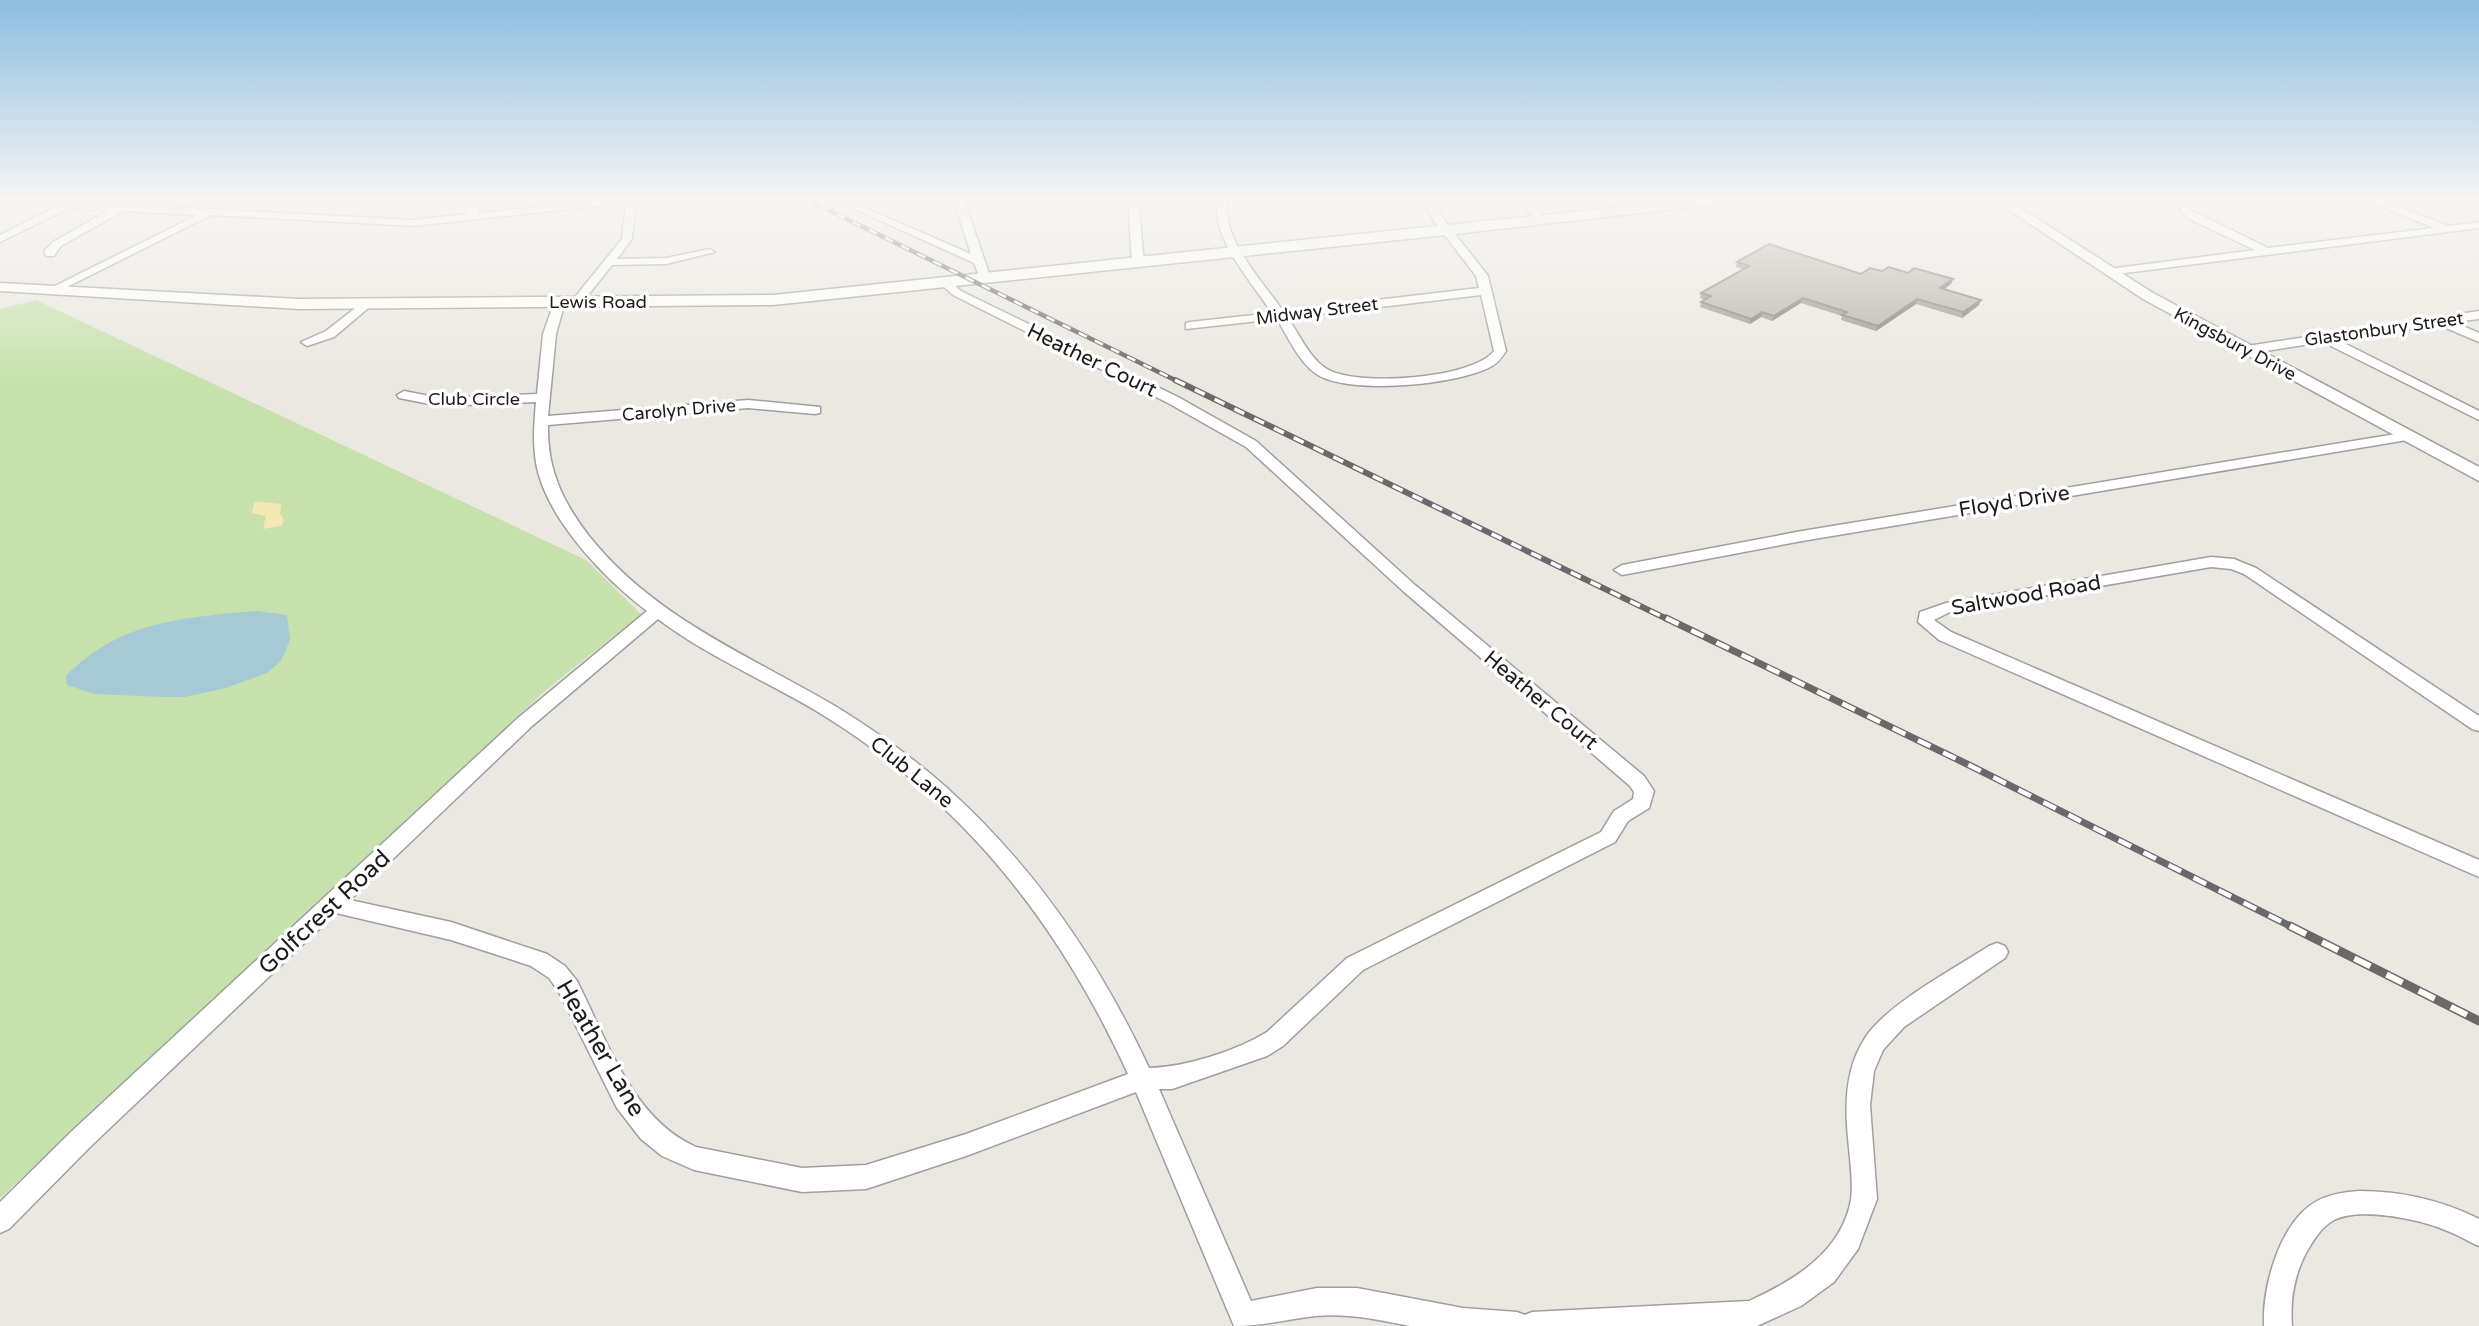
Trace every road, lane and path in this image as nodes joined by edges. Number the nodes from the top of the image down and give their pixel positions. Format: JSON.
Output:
{"nodes":[{"id":1,"x":114,"y":260,"type":"edge"},
{"id":2,"x":671,"y":260,"type":"edge"},
{"id":3,"x":1138,"y":260,"type":"edge"},
{"id":4,"x":1169,"y":260,"type":"edge"},
{"id":5,"x":1241,"y":260,"type":"edge"},
{"id":6,"x":1471,"y":260,"type":"edge"},
{"id":7,"x":2091,"y":260,"type":"edge"},
{"id":8,"x":2205,"y":260,"type":"edge"},
{"id":9,"x":978,"y":261,"type":"edge"},
{"id":10,"x":610,"y":262,"type":"joint"},
{"id":11,"x":1138,"y":263,"type":"junction"},
{"id":12,"x":2109,"y":272,"type":"junction"},
{"id":13,"x":985,"y":279,"type":"junction"},
{"id":14,"x":947,"y":284,"type":"junction"},
{"id":15,"x":0,"y":287,"type":"edge"},
{"id":16,"x":53,"y":290,"type":"junction"},
{"id":17,"x":1486,"y":291,"type":"junction"},
{"id":18,"x":568,"y":302,"type":"junction"},
{"id":19,"x":367,"y":304,"type":"junction"},
{"id":20,"x":2479,"y":315,"type":"edge"},
{"id":21,"x":1280,"y":316,"type":"junction"},
{"id":22,"x":2441,"y":321,"type":"junction"},
{"id":23,"x":1190,"y":326,"type":"dead end"},
{"id":24,"x":2324,"y":338,"type":"junction"},
{"id":25,"x":2479,"y":338,"type":"edge"},
{"id":26,"x":307,"y":342,"type":"dead end"},
{"id":27,"x":2247,"y":350,"type":"junction"},
{"id":28,"x":404,"y":395,"type":"dead end"},
{"id":29,"x":543,"y":398,"type":"junction"},
{"id":30,"x":815,"y":410,"type":"dead end"},
{"id":31,"x":2479,"y":416,"type":"edge"},
{"id":32,"x":542,"y":421,"type":"junction"},
{"id":33,"x":2408,"y":436,"type":"junction"},
{"id":34,"x":2479,"y":475,"type":"edge"},
{"id":35,"x":1622,"y":570,"type":"dead end"},
{"id":36,"x":656,"y":612,"type":"junction"},
{"id":37,"x":2479,"y":725,"type":"edge"},
{"id":38,"x":2479,"y":869,"type":"edge"},
{"id":39,"x":332,"y":904,"type":"junction"},
{"id":40,"x":1997,"y":952,"type":"dead end"},
{"id":41,"x":1143,"y":1079,"type":"junction"},
{"id":42,"x":0,"y":1220,"type":"edge"},
{"id":43,"x":2479,"y":1233,"type":"edge"},
{"id":44,"x":1246,"y":1321,"type":"edge"},
{"id":45,"x":1517,"y":1326,"type":"edge"},
{"id":46,"x":1532,"y":1326,"type":"edge"},
{"id":47,"x":2278,"y":1326,"type":"edge"}],
"edges":[{"from":1,"to":16,"type":"street"},
{"from":2,"to":10,"type":"street"},
{"from":3,"to":11,"type":"street"},
{"from":4,"to":11,"type":"street","name":"Lewis Road"},
{"from":5,"to":21,"type":"street"},
{"from":6,"to":17,"type":"street"},
{"from":7,"to":12,"type":"street","name":"Kingsbury Drive"},
{"from":8,"to":12,"type":"street"},
{"from":9,"to":13,"type":"street"},
{"from":10,"to":18,"type":"street","name":"Club Lane"},
{"from":11,"to":13,"type":"street","name":"Lewis Road"},
{"from":12,"to":27,"type":"street","name":"Kingsbury Drive"},
{"from":13,"to":14,"type":"street","name":"Lewis Road"},
{"from":14,"to":18,"type":"street","name":"Lewis Road"},
{"from":14,"to":41,"type":"street","name":"Heather Court"},
{"from":15,"to":16,"type":"street","name":"Lewis Road"},
{"from":16,"to":19,"type":"street","name":"Lewis Road"},
{"from":17,"to":21,"type":"street","name":"Midway Street"},
{"from":17,"to":21,"type":"street"},
{"from":18,"to":19,"type":"street","name":"Lewis Road"},
{"from":18,"to":29,"type":"street","name":"Club Lane"},
{"from":19,"to":26,"type":"street"},
{"from":20,"to":22,"type":"street","name":"Glastonbury Street"},
{"from":21,"to":23,"type":"street","name":"Midway Street"},
{"from":22,"to":24,"type":"street","name":"Glastonbury Street"},
{"from":22,"to":25,"type":"street"},
{"from":24,"to":27,"type":"street","name":"Glastonbury Street"},
{"from":24,"to":31,"type":"street"},
{"from":27,"to":33,"type":"street","name":"Kingsbury Drive"},
{"from":28,"to":29,"type":"street","name":"Club Circle"},
{"from":29,"to":32,"type":"street","name":"Club Lane"},
{"from":30,"to":32,"type":"street","name":"Carolyn Drive"},
{"from":32,"to":36,"type":"street","name":"Club Lane"},
{"from":33,"to":34,"type":"street","name":"Kingsbury Drive"},
{"from":33,"to":35,"type":"street","name":"Floyd Drive"},
{"from":36,"to":39,"type":"street","name":"Golfcrest Road"},
{"from":36,"to":41,"type":"street","name":"Club Lane"},
{"from":37,"to":38,"type":"street","name":"Saltwood Road"},
{"from":39,"to":41,"type":"street","name":"Heather Lane"},
{"from":39,"to":42,"type":"street","name":"Golfcrest Road"},
{"from":40,"to":46,"type":"street"},
{"from":41,"to":44,"type":"street","name":"Club Lane"},
{"from":43,"to":47,"type":"street"},
{"from":44,"to":45,"type":"street"}]}
